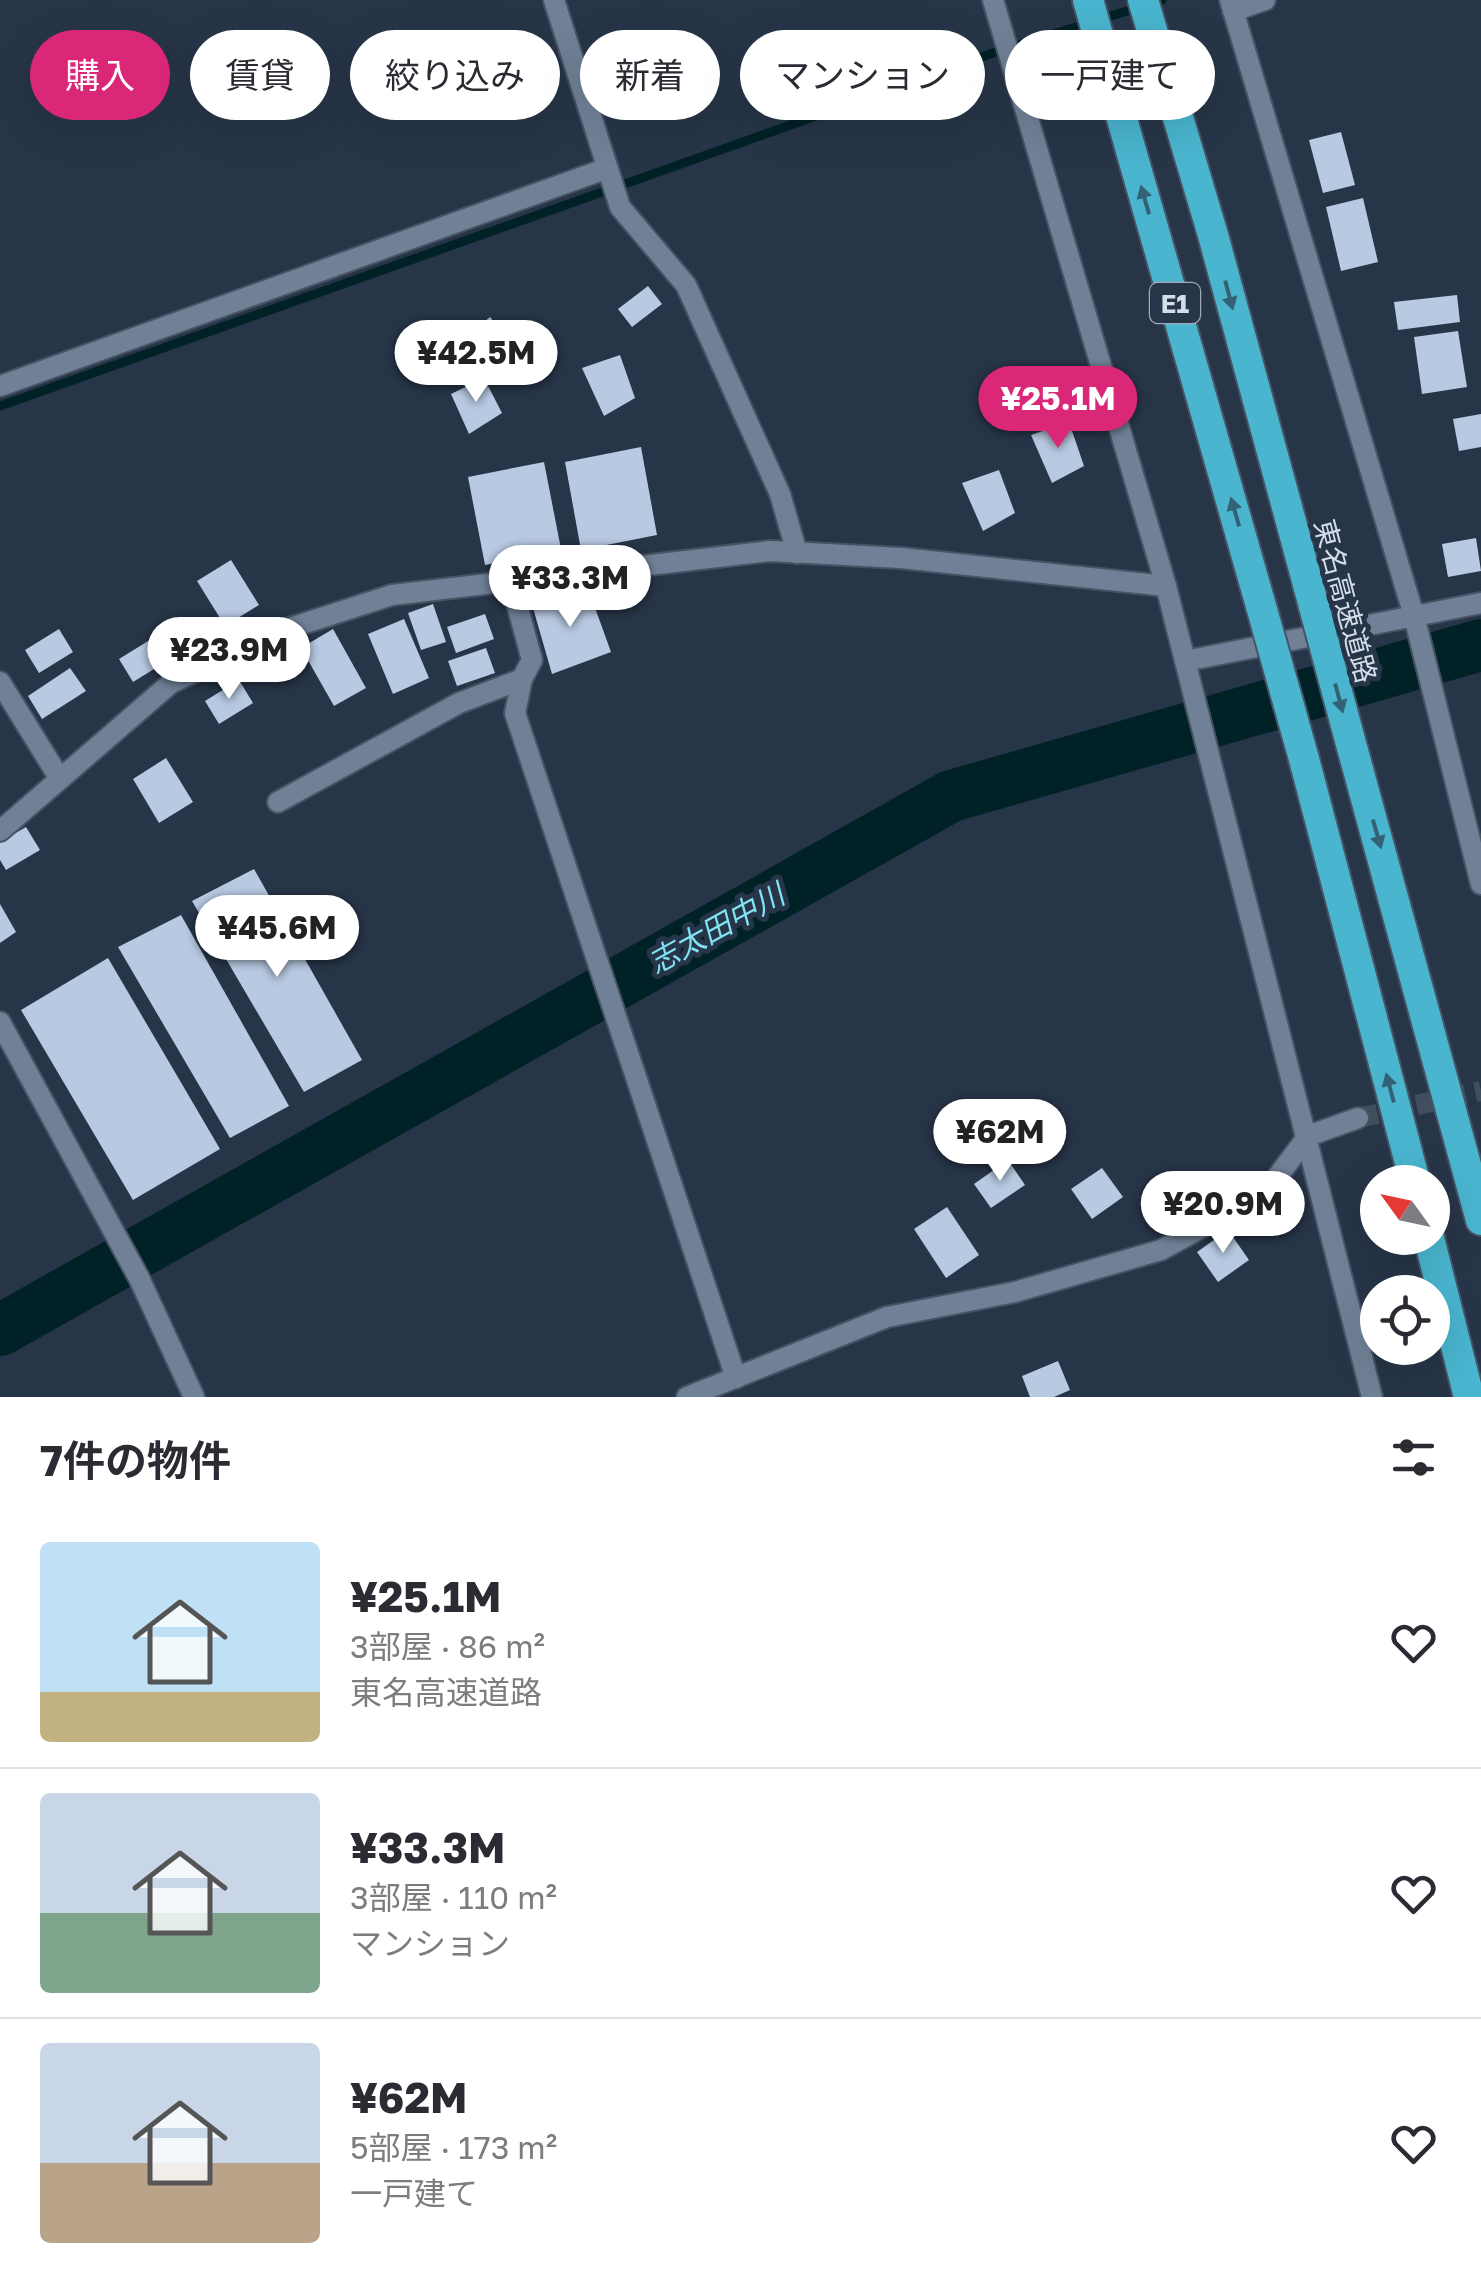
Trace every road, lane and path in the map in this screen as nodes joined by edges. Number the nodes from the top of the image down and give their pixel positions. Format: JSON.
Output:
{"nodes":[{"id":1,"x":554,"y":0,"type":"edge"},
{"id":2,"x":993,"y":0,"type":"edge"},
{"id":3,"x":1088,"y":0,"type":"edge"},
{"id":4,"x":1143,"y":0,"type":"edge"},
{"id":5,"x":1265,"y":0,"type":"edge"},
{"id":6,"x":1232,"y":6,"type":"edge"},
{"id":7,"x":605,"y":170,"type":"junction"},
{"id":8,"x":0,"y":386,"type":"edge"},
{"id":9,"x":798,"y":553,"type":"junction"},
{"id":10,"x":510,"y":579,"type":"junction"},
{"id":11,"x":1166,"y":586,"type":"junction"},
{"id":12,"x":1481,"y":603,"type":"edge"},
{"id":13,"x":1414,"y":616,"type":"junction"},
{"id":14,"x":1185,"y":661,"type":"junction"},
{"id":15,"x":522,"y":679,"type":"junction"},
{"id":16,"x":0,"y":682,"type":"edge"},
{"id":17,"x":60,"y":779,"type":"junction"},
{"id":18,"x":278,"y":802,"type":"dead end"},
{"id":19,"x":0,"y":831,"type":"edge"},
{"id":20,"x":1481,"y":884,"type":"edge"},
{"id":21,"x":0,"y":1022,"type":"edge"},
{"id":22,"x":1358,"y":1118,"type":"tunnel mouth"},
{"id":23,"x":1308,"y":1136,"type":"junction"},
{"id":24,"x":1411,"y":1165,"type":"edge"},
{"id":25,"x":1481,"y":1220,"type":"edge"},
{"id":26,"x":1433,"y":1255,"type":"edge"},
{"id":27,"x":736,"y":1378,"type":"junction"},
{"id":28,"x":194,"y":1397,"type":"edge"},
{"id":29,"x":687,"y":1397,"type":"edge"},
{"id":30,"x":1372,"y":1397,"type":"edge"},
{"id":31,"x":1469,"y":1397,"type":"edge"}],
"edges":[{"from":1,"to":7,"type":"street"},
{"from":2,"to":11,"type":"street"},
{"from":24,"to":3,"type":"highway","number":"E1","one_way":true,"bridge":true},
{"from":4,"to":25,"type":"highway","name":"東名高速道路","number":"E1","one_way":true,"bridge":true},
{"from":5,"to":6,"type":"street"},
{"from":6,"to":13,"type":"street"},
{"from":7,"to":8,"type":"street"},
{"from":7,"to":9,"type":"street"},
{"from":9,"to":10,"type":"street"},
{"from":9,"to":11,"type":"street"},
{"from":10,"to":15,"type":"street"},
{"from":10,"to":17,"type":"street"},
{"from":11,"to":14,"type":"street"},
{"from":12,"to":13,"type":"street"},
{"from":13,"to":14,"type":"street"},
{"from":13,"to":20,"type":"street"},
{"from":14,"to":23,"type":"street"},
{"from":15,"to":18,"type":"street"},
{"from":15,"to":27,"type":"street"},
{"from":16,"to":17,"type":"street"},
{"from":17,"to":19,"type":"street"},
{"from":21,"to":28,"type":"street"},
{"from":22,"to":23,"type":"street"},
{"from":23,"to":27,"type":"street"},
{"from":23,"to":30,"type":"street"},
{"from":26,"to":31,"type":"highway"},
{"from":27,"to":29,"type":"street"}]}
